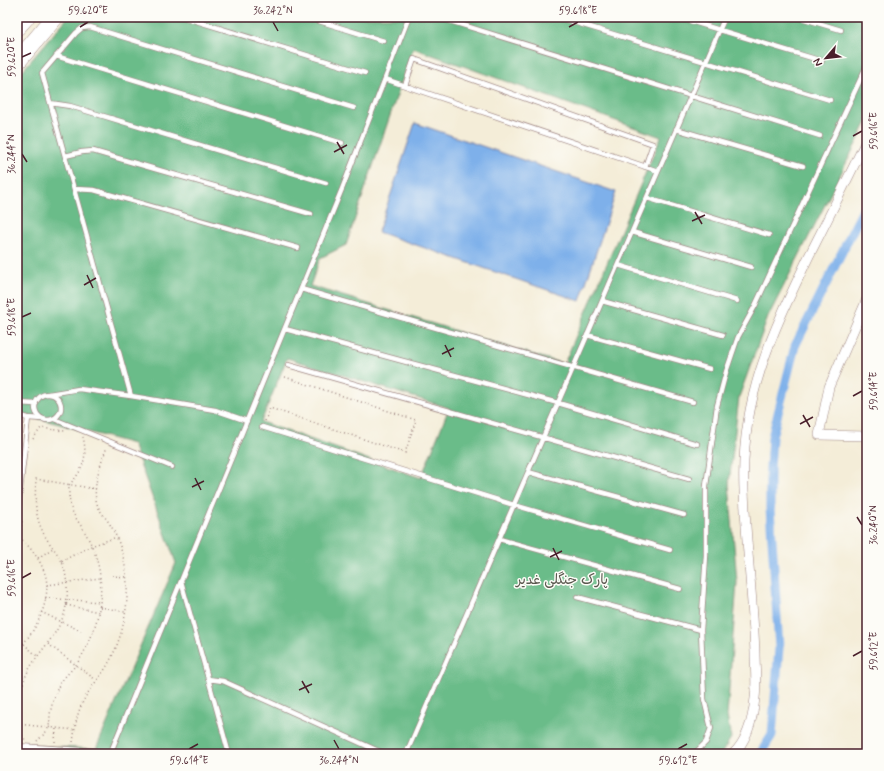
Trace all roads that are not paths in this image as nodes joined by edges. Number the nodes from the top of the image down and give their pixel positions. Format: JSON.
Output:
{"nodes":[{"id":1,"x":26,"y":17,"type":"edge"},
{"id":2,"x":55,"y":17,"type":"edge"},
{"id":3,"x":183,"y":17,"type":"edge"},
{"id":4,"x":306,"y":17,"type":"edge"},
{"id":5,"x":409,"y":17,"type":"edge"},
{"id":6,"x":437,"y":17,"type":"edge"},
{"id":7,"x":557,"y":17,"type":"edge"},
{"id":8,"x":677,"y":17,"type":"edge"},
{"id":9,"x":725,"y":17,"type":"edge"},
{"id":10,"x":798,"y":17,"type":"edge"},
{"id":11,"x":17,"y":27,"type":"edge"},
{"id":12,"x":719,"y":30,"type":"junction"},
{"id":13,"x":841,"y":30,"type":"dead end"},
{"id":14,"x":384,"y":41,"type":"dead end"},
{"id":15,"x":56,"y":56,"type":"junction"},
{"id":16,"x":822,"y":61,"type":"dead end"},
{"id":17,"x":17,"y":62,"type":"edge"},
{"id":18,"x":705,"y":63,"type":"junction"},
{"id":19,"x":867,"y":65,"type":"edge"},
{"id":20,"x":366,"y":73,"type":"dead end"},
{"id":21,"x":385,"y":79,"type":"junction"},
{"id":22,"x":405,"y":86,"type":"junction"},
{"id":23,"x":691,"y":95,"type":"junction"},
{"id":24,"x":830,"y":100,"type":"dead end"},
{"id":25,"x":50,"y":103,"type":"junction"},
{"id":26,"x":354,"y":108,"type":"dead end"},
{"id":27,"x":676,"y":129,"type":"junction"},
{"id":28,"x":820,"y":136,"type":"dead end"},
{"id":29,"x":867,"y":139,"type":"edge"},
{"id":30,"x":342,"y":143,"type":"dead end"},
{"id":31,"x":65,"y":156,"type":"junction"},
{"id":32,"x":803,"y":166,"type":"dead end"},
{"id":33,"x":646,"y":167,"type":"junction"},
{"id":34,"x":658,"y":171,"type":"junction"},
{"id":35,"x":326,"y":183,"type":"dead end"},
{"id":36,"x":74,"y":189,"type":"junction"},
{"id":37,"x":646,"y":198,"type":"junction"},
{"id":38,"x":311,"y":214,"type":"dead end"},
{"id":39,"x":632,"y":232,"type":"junction"},
{"id":40,"x":769,"y":235,"type":"dead end"},
{"id":41,"x":298,"y":248,"type":"dead end"},
{"id":42,"x":618,"y":265,"type":"junction"},
{"id":43,"x":751,"y":267,"type":"dead end"},
{"id":44,"x":301,"y":289,"type":"junction"},
{"id":45,"x":867,"y":300,"type":"edge"},
{"id":46,"x":602,"y":301,"type":"junction"},
{"id":47,"x":737,"y":301,"type":"dead end"},
{"id":48,"x":285,"y":329,"type":"junction"},
{"id":49,"x":588,"y":335,"type":"junction"},
{"id":50,"x":722,"y":335,"type":"dead end"},
{"id":51,"x":288,"y":365,"type":"dead end"},
{"id":52,"x":573,"y":368,"type":"junction"},
{"id":53,"x":710,"y":369,"type":"dead end"},
{"id":54,"x":49,"y":394,"type":"junction"},
{"id":55,"x":131,"y":396,"type":"junction"},
{"id":56,"x":693,"y":402,"type":"dead end"},
{"id":57,"x":17,"y":403,"type":"edge"},
{"id":58,"x":558,"y":403,"type":"junction"},
{"id":59,"x":36,"y":404,"type":"junction"},
{"id":60,"x":17,"y":415,"type":"edge"},
{"id":61,"x":28,"y":418,"type":"junction"},
{"id":62,"x":42,"y":419,"type":"junction"},
{"id":63,"x":54,"y":419,"type":"junction"},
{"id":64,"x":247,"y":421,"type":"junction"},
{"id":65,"x":262,"y":427,"type":"road end"},
{"id":66,"x":867,"y":436,"type":"edge"},
{"id":67,"x":543,"y":438,"type":"junction"},
{"id":68,"x":697,"y":444,"type":"dead end"},
{"id":69,"x":172,"y":467,"type":"dead end"},
{"id":70,"x":528,"y":472,"type":"junction"},
{"id":71,"x":689,"y":479,"type":"dead end"},
{"id":72,"x":514,"y":505,"type":"junction"},
{"id":73,"x":684,"y":515,"type":"dead end"},
{"id":74,"x":17,"y":517,"type":"edge"},
{"id":75,"x":499,"y":539,"type":"junction"},
{"id":76,"x":670,"y":550,"type":"dead end"},
{"id":77,"x":181,"y":581,"type":"junction"},
{"id":78,"x":680,"y":589,"type":"dead end"},
{"id":79,"x":577,"y":597,"type":"dead end"},
{"id":80,"x":702,"y":630,"type":"junction"},
{"id":81,"x":208,"y":679,"type":"junction"},
{"id":82,"x":17,"y":746,"type":"edge"},
{"id":83,"x":96,"y":751,"type":"dead end"},
{"id":84,"x":110,"y":754,"type":"edge"},
{"id":85,"x":229,"y":754,"type":"edge"},
{"id":86,"x":385,"y":754,"type":"edge"},
{"id":87,"x":406,"y":754,"type":"edge"},
{"id":88,"x":694,"y":754,"type":"edge"},
{"id":89,"x":733,"y":754,"type":"edge"}],
"edges":[{"from":1,"to":11,"type":"highway"},
{"from":2,"to":17,"type":"highway"},
{"from":3,"to":20,"type":"lane"},
{"from":4,"to":14,"type":"lane"},
{"from":5,"to":21,"type":"lane"},
{"from":6,"to":23,"type":"lane"},
{"from":7,"to":18,"type":"lane"},
{"from":8,"to":12,"type":"lane"},
{"from":9,"to":12,"type":"lane"},
{"from":10,"to":13,"type":"lane"},
{"from":12,"to":16,"type":"lane"},
{"from":12,"to":18,"type":"lane"},
{"from":15,"to":25,"type":"lane"},
{"from":15,"to":26,"type":"lane"},
{"from":15,"to":30,"type":"lane"},
{"from":18,"to":23,"type":"lane"},
{"from":18,"to":24,"type":"lane"},
{"from":19,"to":80,"type":"lane"},
{"from":21,"to":22,"type":"lane"},
{"from":21,"to":44,"type":"lane"},
{"from":22,"to":33,"type":"lane"},
{"from":22,"to":33,"type":"lane"},
{"from":23,"to":27,"type":"lane"},
{"from":23,"to":28,"type":"lane"},
{"from":25,"to":31,"type":"lane"},
{"from":25,"to":35,"type":"lane"},
{"from":27,"to":32,"type":"lane"},
{"from":27,"to":34,"type":"lane"},
{"from":29,"to":89,"type":"street"},
{"from":31,"to":36,"type":"lane"},
{"from":31,"to":38,"type":"lane"},
{"from":33,"to":34,"type":"lane"},
{"from":34,"to":37,"type":"lane"},
{"from":36,"to":41,"type":"lane"},
{"from":36,"to":55,"type":"lane"},
{"from":37,"to":39,"type":"lane"},
{"from":37,"to":40,"type":"lane"},
{"from":39,"to":42,"type":"lane"},
{"from":39,"to":43,"type":"lane"},
{"from":42,"to":46,"type":"lane"},
{"from":42,"to":47,"type":"lane"},
{"from":44,"to":48,"type":"lane"},
{"from":44,"to":52,"type":"lane"},
{"from":45,"to":66,"type":"street"},
{"from":46,"to":49,"type":"lane"},
{"from":46,"to":50,"type":"lane"},
{"from":48,"to":58,"type":"lane"},
{"from":48,"to":64,"type":"lane"},
{"from":49,"to":52,"type":"lane"},
{"from":49,"to":53,"type":"lane"},
{"from":51,"to":67,"type":"lane"},
{"from":52,"to":56,"type":"lane"},
{"from":52,"to":58,"type":"lane"},
{"from":54,"to":55,"type":"lane"},
{"from":54,"to":59,"type":"lane"},
{"from":54,"to":63,"type":"lane"},
{"from":55,"to":64,"type":"lane"},
{"from":57,"to":59,"type":"lane"},
{"from":58,"to":67,"type":"lane"},
{"from":58,"to":68,"type":"lane"},
{"from":59,"to":62,"type":"lane"},
{"from":60,"to":61,"type":"lane"},
{"from":61,"to":62,"type":"lane"},
{"from":61,"to":74,"type":"lane"},
{"from":62,"to":63,"type":"lane"},
{"from":63,"to":69,"type":"lane"},
{"from":64,"to":77,"type":"lane"},
{"from":65,"to":72,"type":"lane"},
{"from":67,"to":70,"type":"lane"},
{"from":67,"to":71,"type":"lane"},
{"from":70,"to":72,"type":"lane"},
{"from":70,"to":73,"type":"lane"},
{"from":72,"to":75,"type":"lane"},
{"from":72,"to":76,"type":"lane"},
{"from":75,"to":78,"type":"lane"},
{"from":75,"to":87,"type":"lane"},
{"from":77,"to":81,"type":"lane"},
{"from":77,"to":84,"type":"lane"},
{"from":79,"to":80,"type":"lane"},
{"from":80,"to":88,"type":"lane"},
{"from":81,"to":85,"type":"lane"},
{"from":81,"to":86,"type":"lane"},
{"from":82,"to":83,"type":"lane"}]}
